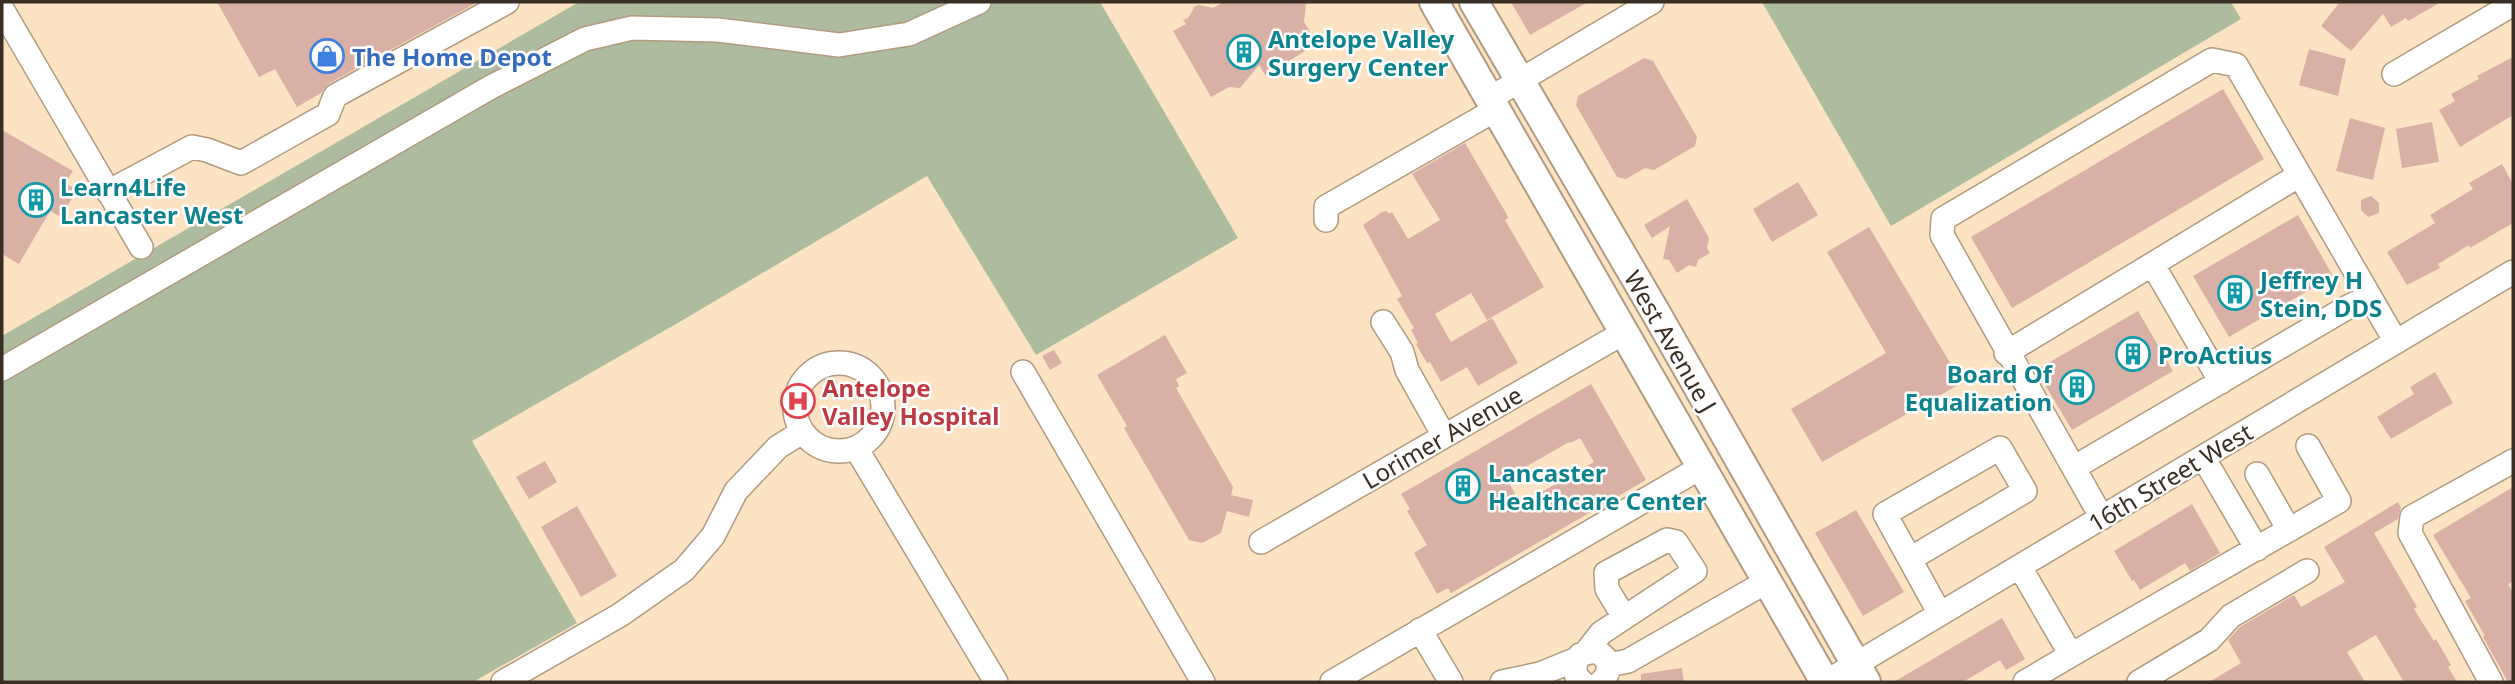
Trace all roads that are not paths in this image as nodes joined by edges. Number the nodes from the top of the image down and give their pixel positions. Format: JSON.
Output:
{"nodes":[{"id":1,"x":507,"y":2,"type":"edge"},
{"id":2,"x":979,"y":2,"type":"edge"},
{"id":3,"x":1434,"y":2,"type":"edge"},
{"id":4,"x":1474,"y":2,"type":"edge"},
{"id":5,"x":1652,"y":2,"type":"edge"},
{"id":6,"x":2513,"y":4,"type":"edge"},
{"id":7,"x":2,"y":9,"type":"edge"},
{"id":8,"x":2394,"y":74,"type":"dead end"},
{"id":9,"x":1519,"y":81,"type":"junction"},
{"id":10,"x":1492,"y":104,"type":"junction"},
{"id":11,"x":2298,"y":176,"type":"junction"},
{"id":12,"x":108,"y":192,"type":"junction"},
{"id":13,"x":1326,"y":220,"type":"dead end"},
{"id":14,"x":1559,"y":220,"type":"junction"},
{"id":15,"x":141,"y":247,"type":"dead end"},
{"id":16,"x":2153,"y":265,"type":"junction"},
{"id":17,"x":2513,"y":272,"type":"edge"},
{"id":18,"x":2370,"y":297,"type":"junction"},
{"id":19,"x":1656,"y":313,"type":"junction"},
{"id":20,"x":1382,"y":322,"type":"dead end"},
{"id":21,"x":1623,"y":332,"type":"junction"},
{"id":22,"x":2396,"y":342,"type":"junction"},
{"id":23,"x":2006,"y":353,"type":"junction"},
{"id":24,"x":2,"y":369,"type":"edge"},
{"id":25,"x":1023,"y":372,"type":"dead end"},
{"id":26,"x":2221,"y":382,"type":"junction"},
{"id":27,"x":802,"y":432,"type":"junction"},
{"id":28,"x":1444,"y":436,"type":"junction"},
{"id":29,"x":2308,"y":446,"type":"dead end"},
{"id":30,"x":856,"y":448,"type":"junction"},
{"id":31,"x":1733,"y":450,"type":"junction"},
{"id":32,"x":2203,"y":457,"type":"junction"},
{"id":33,"x":2513,"y":461,"type":"edge"},
{"id":34,"x":2075,"y":467,"type":"junction"},
{"id":35,"x":1700,"y":468,"type":"junction"},
{"id":36,"x":2257,"y":474,"type":"dead end"},
{"id":37,"x":2102,"y":518,"type":"junction"},
{"id":38,"x":2289,"y":530,"type":"junction"},
{"id":39,"x":1261,"y":542,"type":"dead end"},
{"id":40,"x":2257,"y":549,"type":"junction"},
{"id":41,"x":1910,"y":559,"type":"junction"},
{"id":42,"x":2020,"y":567,"type":"junction"},
{"id":43,"x":2307,"y":571,"type":"dead end"},
{"id":44,"x":1766,"y":582,"type":"junction"},
{"id":45,"x":1940,"y":614,"type":"junction"},
{"id":46,"x":1624,"y":617,"type":"dead end"},
{"id":47,"x":1420,"y":630,"type":"junction"},
{"id":48,"x":1582,"y":655,"type":"junction"},
{"id":49,"x":2071,"y":655,"type":"junction"},
{"id":50,"x":1605,"y":673,"type":"edge"},
{"id":51,"x":1861,"y":673,"type":"edge"},
{"id":52,"x":503,"y":682,"type":"edge"},
{"id":53,"x":996,"y":682,"type":"edge"},
{"id":54,"x":1203,"y":682,"type":"edge"},
{"id":55,"x":1332,"y":682,"type":"edge"},
{"id":56,"x":1451,"y":682,"type":"edge"},
{"id":57,"x":1502,"y":682,"type":"edge"},
{"id":58,"x":1582,"y":682,"type":"edge"},
{"id":59,"x":1825,"y":682,"type":"edge"},
{"id":60,"x":2025,"y":682,"type":"edge"},
{"id":61,"x":2139,"y":682,"type":"edge"},
{"id":62,"x":2491,"y":682,"type":"edge"}],
"edges":[{"from":1,"to":12,"type":"street"},
{"from":2,"to":24,"type":"street"},
{"from":3,"to":10,"type":"main road","name":"West Avenue J"},
{"from":4,"to":9,"type":"main road","name":"West Avenue J"},
{"from":5,"to":9,"type":"street"},
{"from":6,"to":8,"type":"street"},
{"from":7,"to":12,"type":"street"},
{"from":9,"to":10,"type":"street"},
{"from":9,"to":19,"type":"main road","name":"West Avenue J"},
{"from":10,"to":13,"type":"street"},
{"from":10,"to":14,"type":"main road","name":"West Avenue J"},
{"from":11,"to":16,"type":"street"},
{"from":11,"to":18,"type":"street"},
{"from":11,"to":23,"type":"street"},
{"from":12,"to":15,"type":"street"},
{"from":14,"to":19,"type":"main road"},
{"from":14,"to":21,"type":"main road","name":"West Avenue J"},
{"from":16,"to":23,"type":"street"},
{"from":16,"to":26,"type":"street"},
{"from":17,"to":22,"type":"street","name":"16th Street West"},
{"from":18,"to":22,"type":"street"},
{"from":18,"to":26,"type":"street"},
{"from":19,"to":31,"type":"main road","name":"West Avenue J"},
{"from":20,"to":28,"type":"street"},
{"from":21,"to":28,"type":"street","name":"Lorimer Avenue"},
{"from":21,"to":31,"type":"main road"},
{"from":21,"to":35,"type":"main road","name":"West Avenue J"},
{"from":22,"to":32,"type":"street","name":"16th Street West"},
{"from":23,"to":34,"type":"street"},
{"from":25,"to":54,"type":"street"},
{"from":26,"to":34,"type":"street"},
{"from":27,"to":30,"type":"street"},
{"from":27,"to":30,"type":"street"},
{"from":27,"to":52,"type":"street"},
{"from":28,"to":39,"type":"street","name":"Lorimer Avenue"},
{"from":29,"to":38,"type":"street"},
{"from":30,"to":53,"type":"street"},
{"from":31,"to":51,"type":"main road","name":"West Avenue J"},
{"from":32,"to":37,"type":"street","name":"16th Street West"},
{"from":32,"to":40,"type":"street"},
{"from":33,"to":62,"type":"street"},
{"from":34,"to":37,"type":"street"},
{"from":35,"to":44,"type":"main road","name":"West Avenue J"},
{"from":35,"to":47,"type":"street"},
{"from":36,"to":38,"type":"street"},
{"from":37,"to":42,"type":"street","name":"16th Street West"},
{"from":38,"to":40,"type":"street"},
{"from":40,"to":49,"type":"street"},
{"from":41,"to":41,"type":"street"},
{"from":41,"to":45,"type":"street"},
{"from":42,"to":45,"type":"street","name":"16th Street West"},
{"from":42,"to":49,"type":"street"},
{"from":43,"to":61,"type":"street"},
{"from":44,"to":50,"type":"street"},
{"from":44,"to":59,"type":"main road","name":"West Avenue J"},
{"from":45,"to":51,"type":"street","name":"16th Street West"},
{"from":46,"to":48,"type":"street"},
{"from":47,"to":55,"type":"street"},
{"from":47,"to":56,"type":"street"},
{"from":48,"to":50,"type":"street"},
{"from":48,"to":57,"type":"street"},
{"from":48,"to":58,"type":"street"},
{"from":49,"to":60,"type":"street"},
{"from":51,"to":59,"type":"street","name":"16th Street West"}]}
